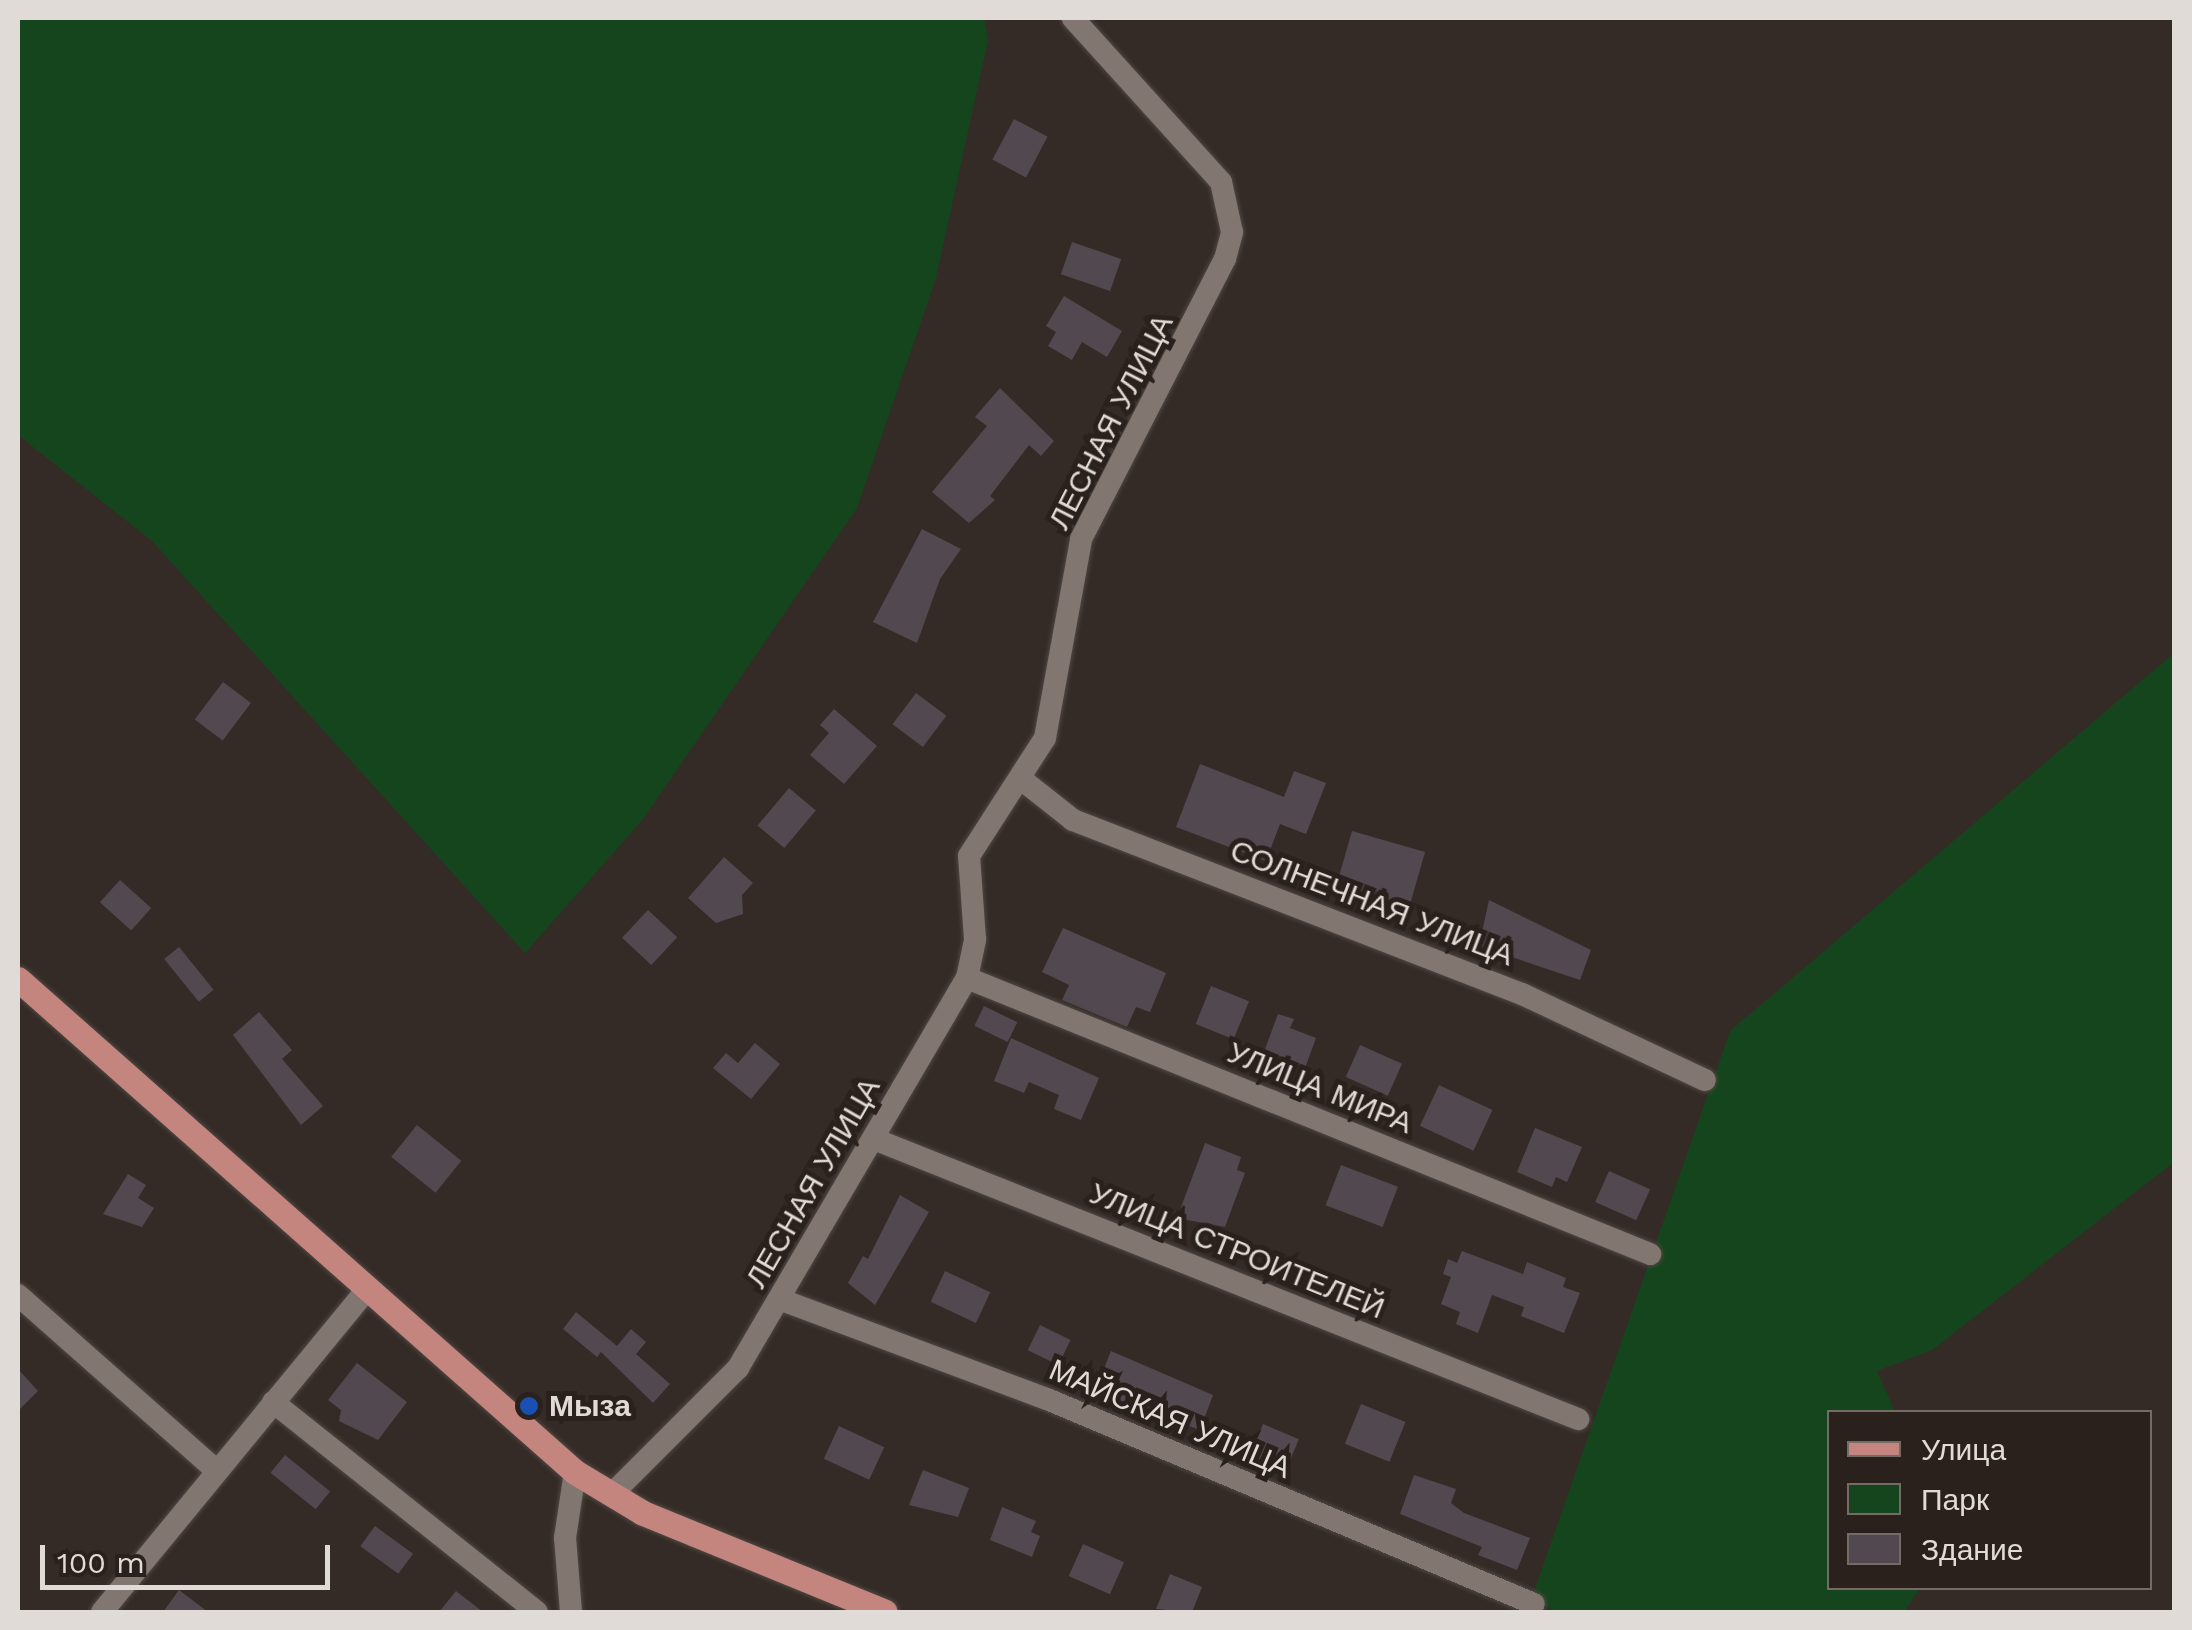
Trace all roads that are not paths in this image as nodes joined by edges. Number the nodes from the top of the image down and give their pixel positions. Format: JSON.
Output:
{"nodes":[{"id":1,"x":1073,"y":18,"type":"edge"},
{"id":2,"x":1021,"y":778,"type":"junction"},
{"id":3,"x":18,"y":978,"type":"edge"},
{"id":4,"x":967,"y":978,"type":"junction"},
{"id":5,"x":1706,"y":1080,"type":"dead end"},
{"id":6,"x":874,"y":1139,"type":"junction"},
{"id":7,"x":1650,"y":1254,"type":"dead end"},
{"id":8,"x":366,"y":1290,"type":"junction"},
{"id":9,"x":18,"y":1294,"type":"edge"},
{"id":10,"x":779,"y":1299,"type":"junction"},
{"id":11,"x":273,"y":1402,"type":"junction"},
{"id":12,"x":1578,"y":1419,"type":"dead end"},
{"id":13,"x":216,"y":1470,"type":"junction"},
{"id":14,"x":575,"y":1472,"type":"junction"},
{"id":15,"x":611,"y":1495,"type":"junction"},
{"id":16,"x":1534,"y":1604,"type":"dead end"},
{"id":17,"x":102,"y":1612,"type":"edge"},
{"id":18,"x":537,"y":1612,"type":"edge"},
{"id":19,"x":571,"y":1612,"type":"edge"},
{"id":20,"x":885,"y":1612,"type":"edge"}],
"edges":[{"from":1,"to":2,"type":"street","name":"ЛЕСНАЯ УЛИЦА"},
{"from":2,"to":4,"type":"street","name":"ЛЕСНАЯ УЛИЦА"},
{"from":2,"to":5,"type":"street","name":"СОЛНЕЧНАЯ УЛИЦА"},
{"from":3,"to":8,"type":"main road"},
{"from":4,"to":6,"type":"street","name":"ЛЕСНАЯ УЛИЦА"},
{"from":4,"to":7,"type":"street","name":"УЛИЦА МИРА"},
{"from":6,"to":10,"type":"street","name":"ЛЕСНАЯ УЛИЦА"},
{"from":6,"to":12,"type":"street","name":"УЛИЦА СТРОИТЕЛЕЙ"},
{"from":8,"to":11,"type":"street"},
{"from":8,"to":14,"type":"main road"},
{"from":9,"to":13,"type":"street"},
{"from":10,"to":15,"type":"street","name":"ЛЕСНАЯ УЛИЦА"},
{"from":10,"to":16,"type":"street","name":"МАЙСКАЯ УЛИЦА"},
{"from":11,"to":13,"type":"street"},
{"from":11,"to":18,"type":"street"},
{"from":13,"to":17,"type":"street"},
{"from":14,"to":15,"type":"main road"},
{"from":14,"to":19,"type":"street"},
{"from":15,"to":20,"type":"main road"}]}
